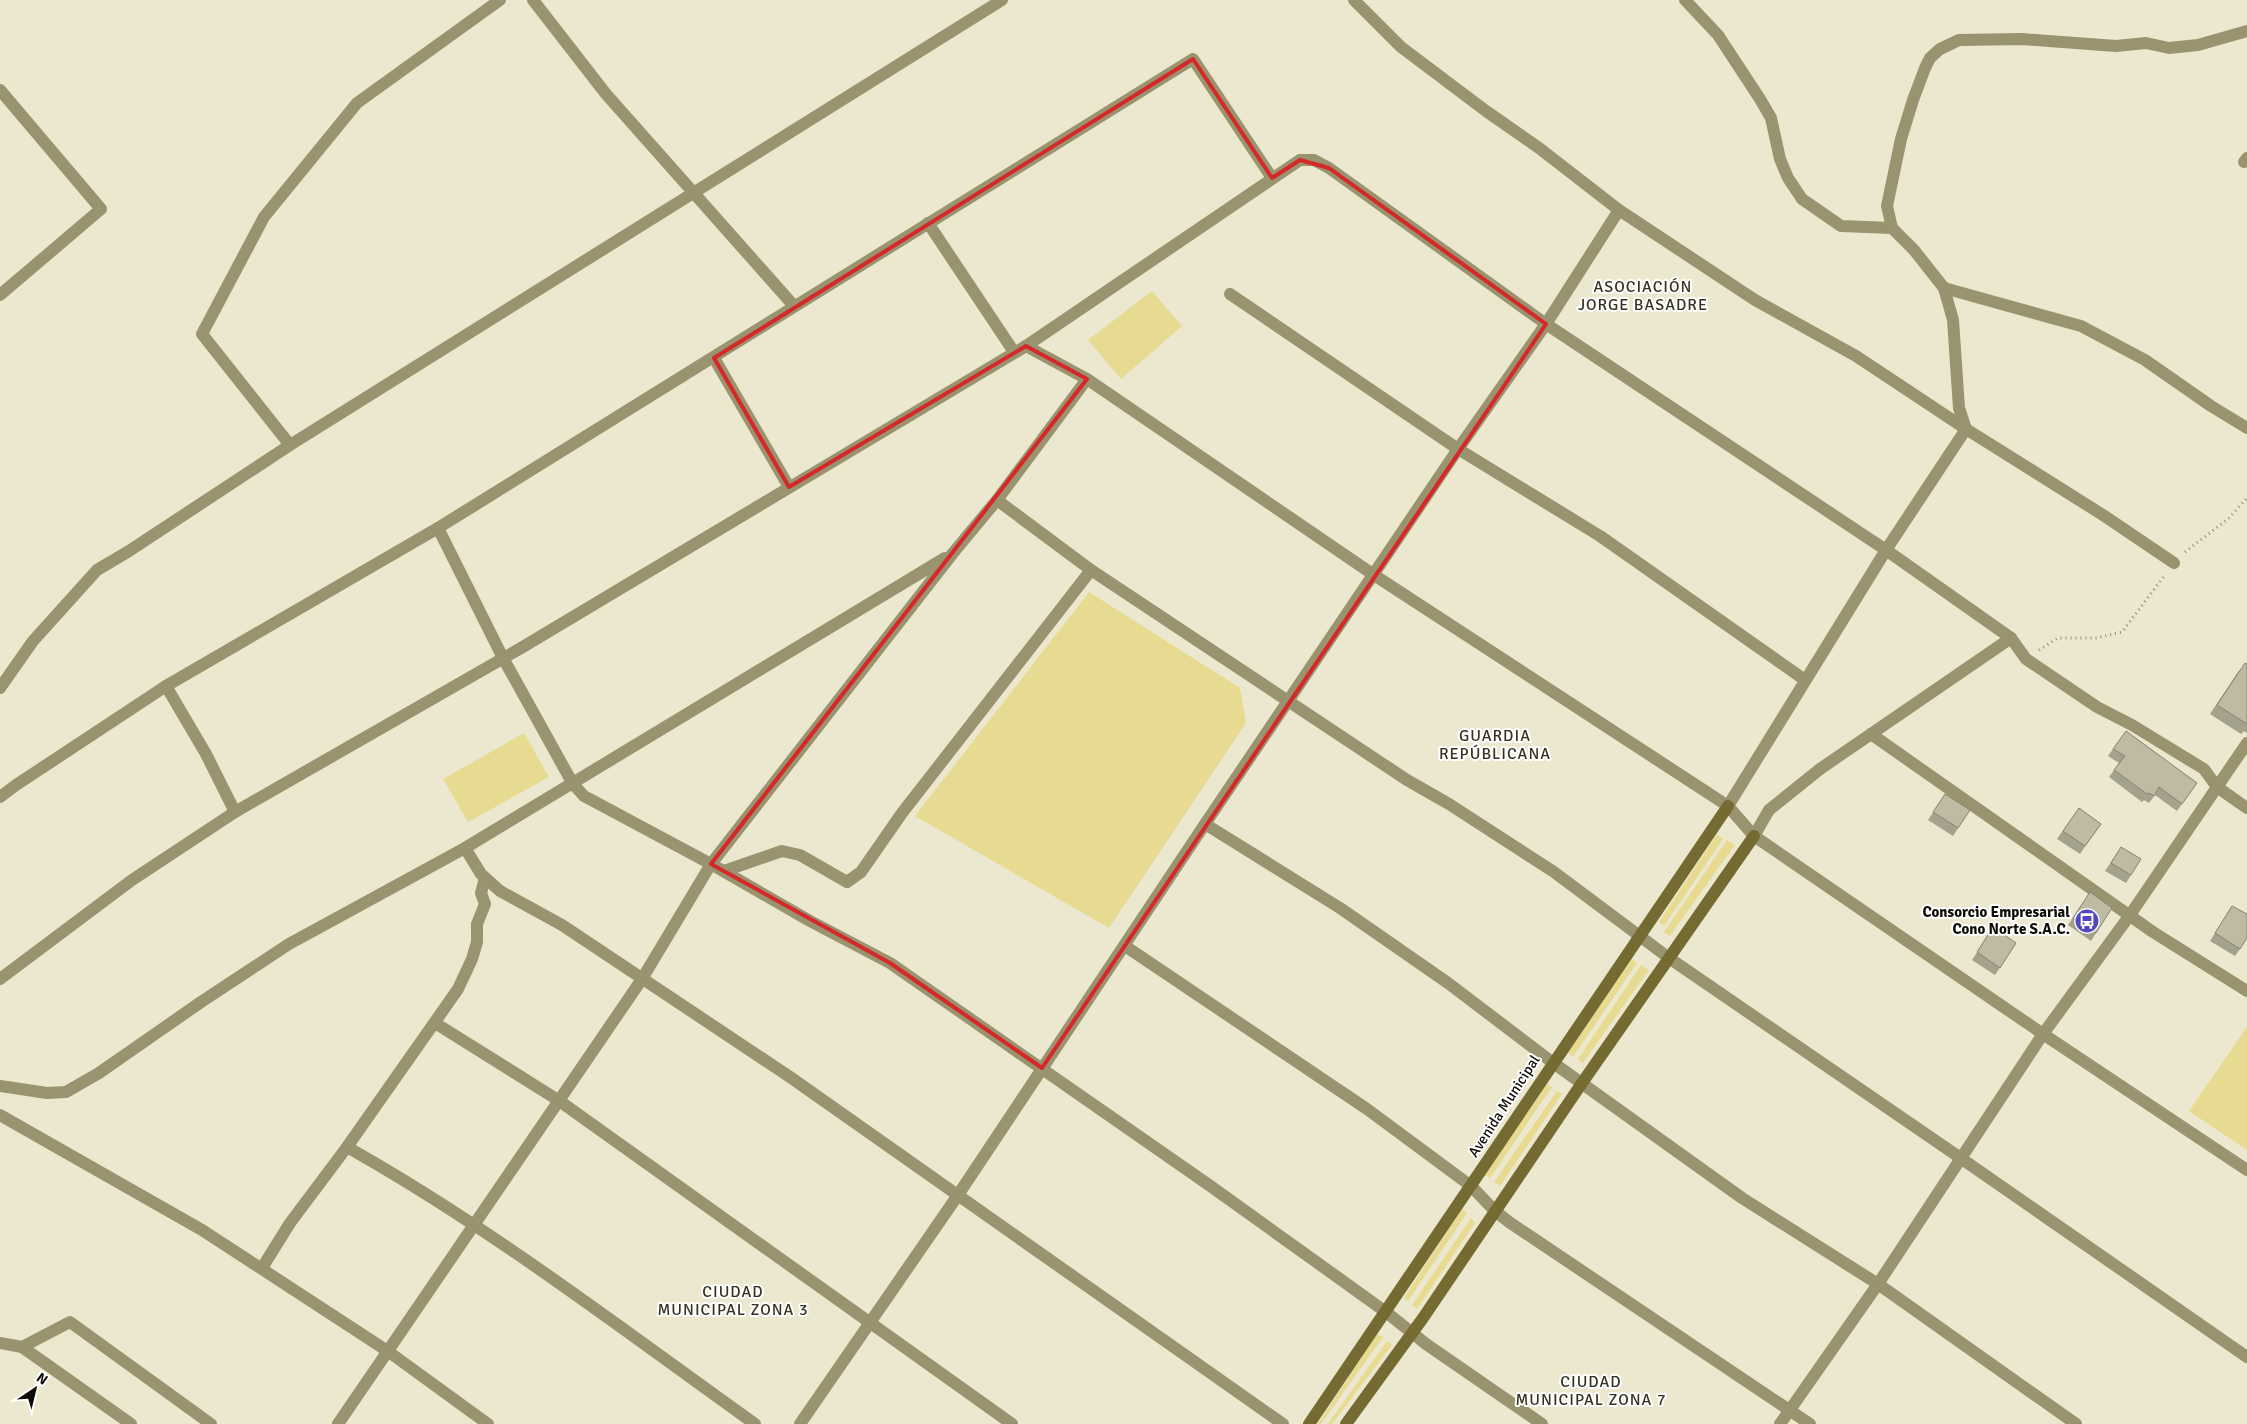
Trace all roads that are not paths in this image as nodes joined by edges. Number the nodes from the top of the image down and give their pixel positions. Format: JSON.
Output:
{"nodes":[{"id":1,"x":500,"y":0,"type":"edge"},
{"id":2,"x":533,"y":0,"type":"edge"},
{"id":3,"x":1002,"y":0,"type":"edge"},
{"id":4,"x":1354,"y":0,"type":"edge"},
{"id":5,"x":1685,"y":0,"type":"edge"},
{"id":6,"x":2247,"y":31,"type":"edge"},
{"id":7,"x":0,"y":90,"type":"edge"},
{"id":8,"x":1272,"y":178,"type":"junction"},
{"id":9,"x":693,"y":192,"type":"junction"},
{"id":10,"x":1620,"y":210,"type":"junction"},
{"id":11,"x":928,"y":223,"type":"junction"},
{"id":12,"x":1892,"y":228,"type":"junction"},
{"id":13,"x":1944,"y":288,"type":"junction"},
{"id":14,"x":1230,"y":294,"type":"dead end"},
{"id":15,"x":0,"y":295,"type":"edge"},
{"id":16,"x":794,"y":306,"type":"junction"},
{"id":17,"x":1546,"y":324,"type":"junction"},
{"id":18,"x":1026,"y":346,"type":"junction"},
{"id":19,"x":1014,"y":352,"type":"junction"},
{"id":20,"x":714,"y":358,"type":"junction"},
{"id":21,"x":1087,"y":379,"type":"junction"},
{"id":22,"x":2247,"y":428,"type":"edge"},
{"id":23,"x":1966,"y":429,"type":"junction"},
{"id":24,"x":290,"y":446,"type":"junction"},
{"id":25,"x":1458,"y":448,"type":"junction"},
{"id":26,"x":789,"y":487,"type":"junction"},
{"id":27,"x":996,"y":500,"type":"junction"},
{"id":28,"x":438,"y":528,"type":"junction"},
{"id":29,"x":1886,"y":550,"type":"junction"},
{"id":30,"x":953,"y":553,"type":"junction"},
{"id":31,"x":2174,"y":563,"type":"road end"},
{"id":32,"x":1091,"y":570,"type":"junction"},
{"id":33,"x":1374,"y":575,"type":"junction"},
{"id":34,"x":2010,"y":638,"type":"junction"},
{"id":35,"x":503,"y":658,"type":"junction"},
{"id":36,"x":1805,"y":680,"type":"junction"},
{"id":37,"x":166,"y":686,"type":"junction"},
{"id":38,"x":0,"y":688,"type":"edge"},
{"id":39,"x":1288,"y":701,"type":"junction"},
{"id":40,"x":1871,"y":734,"type":"junction"},
{"id":41,"x":2247,"y":743,"type":"edge"},
{"id":42,"x":573,"y":784,"type":"junction"},
{"id":43,"x":2217,"y":787,"type":"junction"},
{"id":44,"x":0,"y":797,"type":"edge"},
{"id":45,"x":1728,"y":806,"type":"junction"},
{"id":46,"x":2247,"y":808,"type":"edge"},
{"id":47,"x":235,"y":812,"type":"junction"},
{"id":48,"x":1205,"y":824,"type":"junction"},
{"id":49,"x":1754,"y":836,"type":"junction"},
{"id":50,"x":465,"y":848,"type":"junction"},
{"id":51,"x":711,"y":864,"type":"junction"},
{"id":52,"x":724,"y":871,"type":"junction"},
{"id":53,"x":485,"y":878,"type":"junction"},
{"id":54,"x":2130,"y":915,"type":"junction"},
{"id":55,"x":1639,"y":936,"type":"junction"},
{"id":56,"x":1125,"y":946,"type":"junction"},
{"id":57,"x":1669,"y":958,"type":"junction"},
{"id":58,"x":0,"y":979,"type":"edge"},
{"id":59,"x":642,"y":979,"type":"junction"},
{"id":60,"x":2247,"y":991,"type":"edge"},
{"id":61,"x":435,"y":1022,"type":"junction"},
{"id":62,"x":2043,"y":1034,"type":"junction"},
{"id":63,"x":1552,"y":1062,"type":"junction"},
{"id":64,"x":1042,"y":1068,"type":"junction"},
{"id":65,"x":1582,"y":1083,"type":"junction"},
{"id":66,"x":0,"y":1086,"type":"edge"},
{"id":67,"x":558,"y":1100,"type":"junction"},
{"id":68,"x":0,"y":1115,"type":"edge"},
{"id":69,"x":347,"y":1148,"type":"junction"},
{"id":70,"x":1962,"y":1158,"type":"junction"},
{"id":71,"x":2247,"y":1170,"type":"edge"},
{"id":72,"x":1471,"y":1186,"type":"junction"},
{"id":73,"x":958,"y":1195,"type":"junction"},
{"id":74,"x":1495,"y":1211,"type":"junction"},
{"id":75,"x":474,"y":1224,"type":"junction"},
{"id":76,"x":262,"y":1268,"type":"junction"},
{"id":77,"x":1878,"y":1284,"type":"junction"},
{"id":78,"x":1386,"y":1312,"type":"junction"},
{"id":79,"x":872,"y":1322,"type":"junction"},
{"id":80,"x":1412,"y":1332,"type":"junction"},
{"id":81,"x":0,"y":1343,"type":"edge"},
{"id":82,"x":22,"y":1347,"type":"junction"},
{"id":83,"x":389,"y":1352,"type":"junction"},
{"id":84,"x":2247,"y":1358,"type":"edge"},
{"id":85,"x":1789,"y":1410,"type":"junction"},
{"id":86,"x":131,"y":1424,"type":"edge"},
{"id":87,"x":211,"y":1424,"type":"edge"},
{"id":88,"x":338,"y":1424,"type":"edge"},
{"id":89,"x":488,"y":1424,"type":"edge"},
{"id":90,"x":755,"y":1424,"type":"edge"},
{"id":91,"x":800,"y":1424,"type":"edge"},
{"id":92,"x":1012,"y":1424,"type":"edge"},
{"id":93,"x":1283,"y":1424,"type":"edge"},
{"id":94,"x":1309,"y":1424,"type":"edge"},
{"id":95,"x":1346,"y":1424,"type":"edge"},
{"id":96,"x":1542,"y":1424,"type":"edge"},
{"id":97,"x":1780,"y":1424,"type":"edge"},
{"id":98,"x":1810,"y":1424,"type":"edge"},
{"id":99,"x":2076,"y":1424,"type":"edge"}],
"edges":[{"from":1,"to":24,"type":"street"},
{"from":2,"to":9,"type":"street"},
{"from":3,"to":9,"type":"street"},
{"from":4,"to":10,"type":"street"},
{"from":5,"to":12,"type":"street"},
{"from":6,"to":12,"type":"street"},
{"from":7,"to":15,"type":"street"},
{"from":8,"to":11,"type":"street"},
{"from":8,"to":17,"type":"street"},
{"from":8,"to":18,"type":"street"},
{"from":9,"to":16,"type":"street"},
{"from":9,"to":24,"type":"street"},
{"from":10,"to":17,"type":"street"},
{"from":10,"to":23,"type":"street"},
{"from":11,"to":16,"type":"street"},
{"from":11,"to":19,"type":"street"},
{"from":12,"to":13,"type":"street"},
{"from":13,"to":22,"type":"street"},
{"from":13,"to":23,"type":"street"},
{"from":14,"to":25,"type":"street"},
{"from":16,"to":20,"type":"street"},
{"from":17,"to":25,"type":"street"},
{"from":17,"to":29,"type":"street"},
{"from":18,"to":19,"type":"street"},
{"from":18,"to":21,"type":"street"},
{"from":19,"to":26,"type":"street"},
{"from":20,"to":26,"type":"street"},
{"from":20,"to":28,"type":"street"},
{"from":21,"to":27,"type":"street"},
{"from":21,"to":33,"type":"street"},
{"from":23,"to":29,"type":"street"},
{"from":23,"to":31,"type":"street"},
{"from":24,"to":38,"type":"street"},
{"from":25,"to":33,"type":"street"},
{"from":25,"to":36,"type":"street"},
{"from":26,"to":35,"type":"street"},
{"from":27,"to":30,"type":"street"},
{"from":27,"to":32,"type":"street"},
{"from":28,"to":35,"type":"street"},
{"from":28,"to":37,"type":"street"},
{"from":29,"to":34,"type":"street"},
{"from":29,"to":36,"type":"street"},
{"from":30,"to":42,"type":"street"},
{"from":30,"to":51,"type":"street"},
{"from":32,"to":39,"type":"street"},
{"from":32,"to":52,"type":"street"},
{"from":33,"to":39,"type":"street"},
{"from":33,"to":45,"type":"street"},
{"from":34,"to":40,"type":"street"},
{"from":34,"to":43,"type":"street"},
{"from":35,"to":42,"type":"street"},
{"from":35,"to":47,"type":"street"},
{"from":36,"to":45,"type":"street"},
{"from":37,"to":44,"type":"street"},
{"from":37,"to":47,"type":"street"},
{"from":39,"to":48,"type":"street"},
{"from":39,"to":55,"type":"street"},
{"from":40,"to":49,"type":"street"},
{"from":40,"to":54,"type":"street"},
{"from":41,"to":43,"type":"street"},
{"from":42,"to":50,"type":"street"},
{"from":42,"to":51,"type":"street"},
{"from":43,"to":46,"type":"street"},
{"from":43,"to":54,"type":"street"},
{"from":45,"to":49,"type":"street"},
{"from":45,"to":55,"type":"street","name":"Avenida Municipal"},
{"from":47,"to":58,"type":"street"},
{"from":48,"to":56,"type":"street"},
{"from":48,"to":63,"type":"street"},
{"from":49,"to":57,"type":"street"},
{"from":49,"to":62,"type":"street"},
{"from":50,"to":53,"type":"street"},
{"from":50,"to":66,"type":"street"},
{"from":51,"to":52,"type":"street"},
{"from":51,"to":59,"type":"street"},
{"from":52,"to":64,"type":"street"},
{"from":53,"to":59,"type":"street"},
{"from":53,"to":61,"type":"street"},
{"from":54,"to":60,"type":"street"},
{"from":54,"to":62,"type":"street"},
{"from":55,"to":57,"type":"street"},
{"from":55,"to":63,"type":"street","name":"Avenida Municipal"},
{"from":56,"to":64,"type":"street"},
{"from":56,"to":72,"type":"street"},
{"from":57,"to":65,"type":"street"},
{"from":57,"to":70,"type":"street"},
{"from":59,"to":67,"type":"street"},
{"from":59,"to":73,"type":"street"},
{"from":61,"to":67,"type":"street"},
{"from":61,"to":69,"type":"street"},
{"from":62,"to":70,"type":"street"},
{"from":62,"to":71,"type":"street"},
{"from":63,"to":65,"type":"street"},
{"from":63,"to":72,"type":"street","name":"Avenida Municipal"},
{"from":64,"to":73,"type":"street"},
{"from":64,"to":78,"type":"street"},
{"from":65,"to":74,"type":"street"},
{"from":65,"to":77,"type":"street"},
{"from":67,"to":75,"type":"street"},
{"from":67,"to":79,"type":"street"},
{"from":68,"to":76,"type":"street"},
{"from":69,"to":75,"type":"street"},
{"from":69,"to":76,"type":"street"},
{"from":70,"to":77,"type":"street"},
{"from":70,"to":84,"type":"street"},
{"from":72,"to":74,"type":"street"},
{"from":72,"to":78,"type":"street","name":"Avenida Municipal"},
{"from":73,"to":79,"type":"street"},
{"from":73,"to":93,"type":"street"},
{"from":74,"to":80,"type":"street"},
{"from":74,"to":85,"type":"street"},
{"from":75,"to":83,"type":"street"},
{"from":75,"to":90,"type":"street"},
{"from":76,"to":83,"type":"street"},
{"from":77,"to":85,"type":"street"},
{"from":77,"to":99,"type":"street"},
{"from":78,"to":80,"type":"street"},
{"from":78,"to":94,"type":"street","name":"Avenida Municipal"},
{"from":79,"to":91,"type":"street"},
{"from":79,"to":92,"type":"street"},
{"from":80,"to":95,"type":"street"},
{"from":80,"to":96,"type":"street"},
{"from":81,"to":82,"type":"street"},
{"from":82,"to":86,"type":"street"},
{"from":82,"to":87,"type":"street"},
{"from":83,"to":88,"type":"street"},
{"from":83,"to":89,"type":"street"},
{"from":85,"to":97,"type":"street"},
{"from":85,"to":98,"type":"street"}]}
